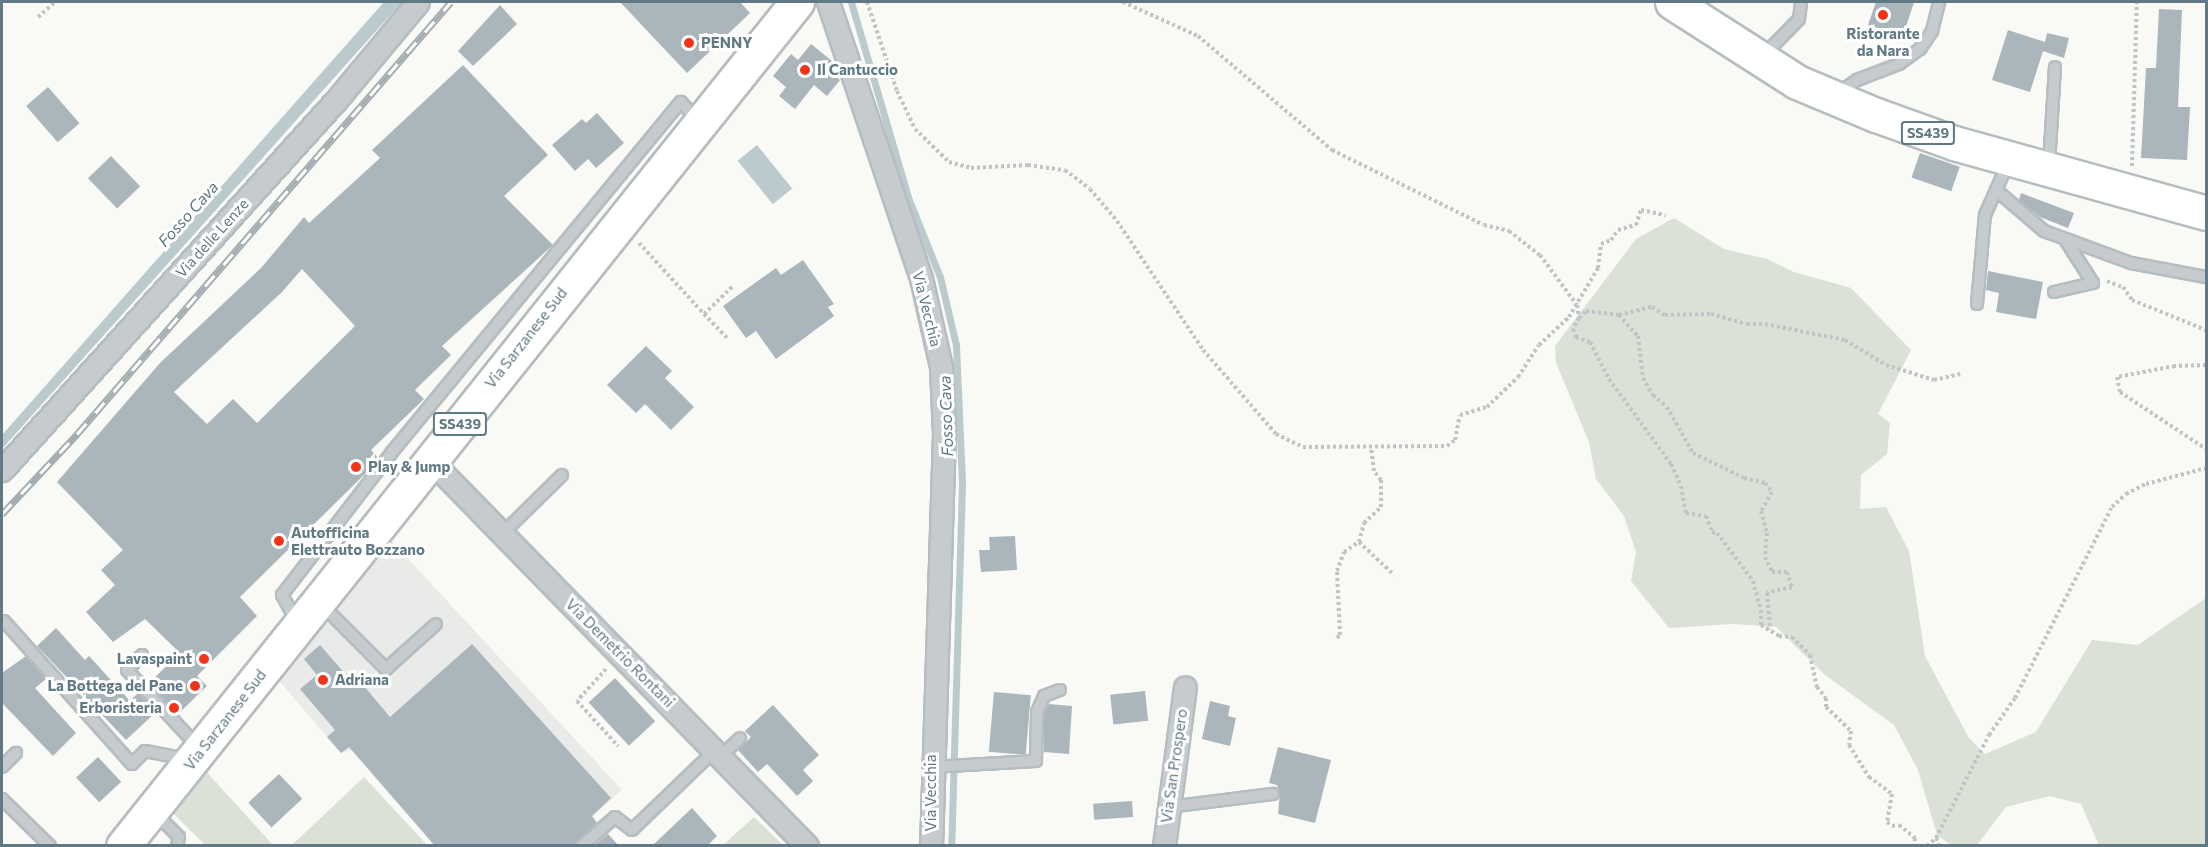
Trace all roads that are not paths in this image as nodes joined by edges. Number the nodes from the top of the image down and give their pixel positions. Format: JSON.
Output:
{"nodes":[{"id":1,"x":418,"y":2,"type":"edge"},
{"id":2,"x":797,"y":2,"type":"edge"},
{"id":3,"x":828,"y":2,"type":"edge"},
{"id":4,"x":1672,"y":2,"type":"edge"},
{"id":5,"x":1801,"y":2,"type":"edge"},
{"id":6,"x":1939,"y":2,"type":"edge"},
{"id":7,"x":1759,"y":59,"type":"junction"},
{"id":8,"x":2055,"y":67,"type":"dead end"},
{"id":9,"x":1833,"y":97,"type":"junction"},
{"id":10,"x":700,"y":122,"type":"junction"},
{"id":11,"x":2010,"y":159,"type":"junction"},
{"id":12,"x":2049,"y":170,"type":"junction"},
{"id":13,"x":1996,"y":190,"type":"junction"},
{"id":14,"x":2206,"y":211,"type":"edge"},
{"id":15,"x":2065,"y":240,"type":"junction"},
{"id":16,"x":2206,"y":277,"type":"edge"},
{"id":17,"x":2054,"y":292,"type":"dead end"},
{"id":18,"x":1977,"y":304,"type":"dead end"},
{"id":19,"x":432,"y":462,"type":"junction"},
{"id":20,"x":2,"y":470,"type":"edge"},
{"id":21,"x":562,"y":475,"type":"dead end"},
{"id":22,"x":502,"y":534,"type":"junction"},
{"id":23,"x":308,"y":614,"type":"junction"},
{"id":24,"x":4,"y":621,"type":"dead end"},
{"id":25,"x":436,"y":624,"type":"dead end"},
{"id":26,"x":142,"y":655,"type":"dead end"},
{"id":27,"x":1185,"y":687,"type":"dead end"},
{"id":28,"x":1060,"y":690,"type":"dead end"},
{"id":29,"x":740,"y":738,"type":"dead end"},
{"id":30,"x":16,"y":753,"type":"dead end"},
{"id":31,"x":718,"y":753,"type":"junction"},
{"id":32,"x":197,"y":755,"type":"junction"},
{"id":33,"x":2,"y":767,"type":"edge"},
{"id":34,"x":937,"y":767,"type":"junction"},
{"id":35,"x":1273,"y":794,"type":"dead end"},
{"id":36,"x":2,"y":799,"type":"edge"},
{"id":37,"x":1168,"y":807,"type":"junction"},
{"id":38,"x":153,"y":811,"type":"junction"},
{"id":39,"x":50,"y":846,"type":"edge"},
{"id":40,"x":123,"y":846,"type":"edge"},
{"id":41,"x":177,"y":846,"type":"edge"},
{"id":42,"x":582,"y":846,"type":"edge"},
{"id":43,"x":807,"y":846,"type":"edge"},
{"id":44,"x":931,"y":846,"type":"edge"},
{"id":45,"x":1164,"y":846,"type":"edge"}],
"edges":[{"from":1,"to":20,"type":"street","name":"Via delle Lenze"},
{"from":2,"to":10,"type":"main road","name":"Via Sarzanese Sud","number":"SS439"},
{"from":3,"to":34,"type":"street","name":"Via Vecchia"},
{"from":4,"to":7,"type":"main road","number":"SS439"},
{"from":5,"to":7,"type":"lane"},
{"from":6,"to":9,"type":"lane"},
{"from":7,"to":9,"type":"main road","number":"SS439"},
{"from":8,"to":12,"type":"lane"},
{"from":9,"to":11,"type":"main road","number":"SS439"},
{"from":10,"to":19,"type":"main road","name":"Via Sarzanese Sud","number":"SS439"},
{"from":10,"to":23,"type":"lane"},
{"from":11,"to":12,"type":"main road","number":"SS439"},
{"from":11,"to":13,"type":"lane"},
{"from":12,"to":14,"type":"main road","number":"SS439"},
{"from":13,"to":15,"type":"lane"},
{"from":13,"to":18,"type":"lane"},
{"from":15,"to":16,"type":"lane"},
{"from":15,"to":17,"type":"lane"},
{"from":19,"to":22,"type":"street","name":"Via Demetrio Rontani"},
{"from":19,"to":23,"type":"main road","name":"Via Sarzanese Sud","number":"SS439"},
{"from":21,"to":22,"type":"lane"},
{"from":22,"to":31,"type":"street","name":"Via Demetrio Rontani"},
{"from":23,"to":25,"type":"lane"},
{"from":23,"to":32,"type":"main road","name":"Via Sarzanese Sud","number":"SS439"},
{"from":24,"to":32,"type":"lane"},
{"from":26,"to":32,"type":"lane"},
{"from":27,"to":37,"type":"street","name":"Via San Prospero"},
{"from":28,"to":34,"type":"lane"},
{"from":29,"to":31,"type":"lane"},
{"from":30,"to":33,"type":"lane"},
{"from":31,"to":42,"type":"lane"},
{"from":31,"to":43,"type":"street","name":"Via Demetrio Rontani"},
{"from":32,"to":38,"type":"main road","name":"Via Sarzanese Sud","number":"SS439"},
{"from":34,"to":44,"type":"street","name":"Via Vecchia"},
{"from":35,"to":37,"type":"lane"},
{"from":36,"to":39,"type":"lane"},
{"from":37,"to":45,"type":"street","name":"Via San Prospero"},
{"from":38,"to":40,"type":"main road","name":"Via Sarzanese Sud","number":"SS439"},
{"from":38,"to":41,"type":"lane"}]}
